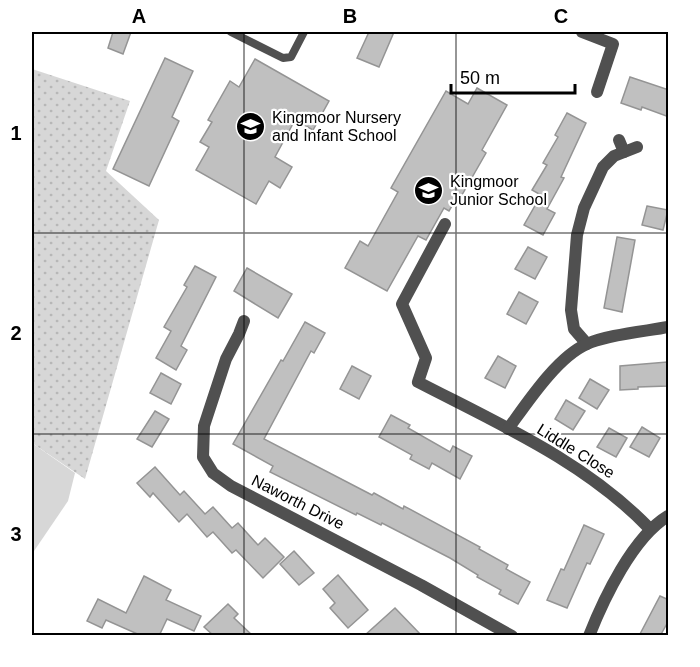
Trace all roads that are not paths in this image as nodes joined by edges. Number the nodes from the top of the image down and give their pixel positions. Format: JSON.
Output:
{"nodes":[{"id":1,"x":231,"y":32,"type":"edge"},
{"id":2,"x":304,"y":32,"type":"edge"},
{"id":3,"x":582,"y":32,"type":"edge"},
{"id":4,"x":597,"y":92,"type":"dead end"},
{"id":5,"x":637,"y":147,"type":"dead end"},
{"id":6,"x":445,"y":224,"type":"dead end"},
{"id":7,"x":244,"y":321,"type":"dead end"},
{"id":8,"x":669,"y":327,"type":"edge"},
{"id":9,"x":587,"y":344,"type":"junction"},
{"id":10,"x":508,"y":429,"type":"junction"},
{"id":11,"x":669,"y":516,"type":"edge"},
{"id":12,"x":650,"y":529,"type":"junction"},
{"id":13,"x":512,"y":636,"type":"edge"},
{"id":14,"x":589,"y":636,"type":"edge"}],
"edges":[{"from":1,"to":2,"type":"lane"},
{"from":3,"to":4,"type":"street"},
{"from":5,"to":9,"type":"street"},
{"from":6,"to":10,"type":"street","name":"Liddle Close"},
{"from":7,"to":13,"type":"street","name":"Naworth Drive"},
{"from":8,"to":9,"type":"street","name":"Liddle Close"},
{"from":9,"to":10,"type":"street","name":"Liddle Close"},
{"from":10,"to":12,"type":"street","name":"Liddle Close"},
{"from":11,"to":12,"type":"street"},
{"from":12,"to":14,"type":"street"}]}
